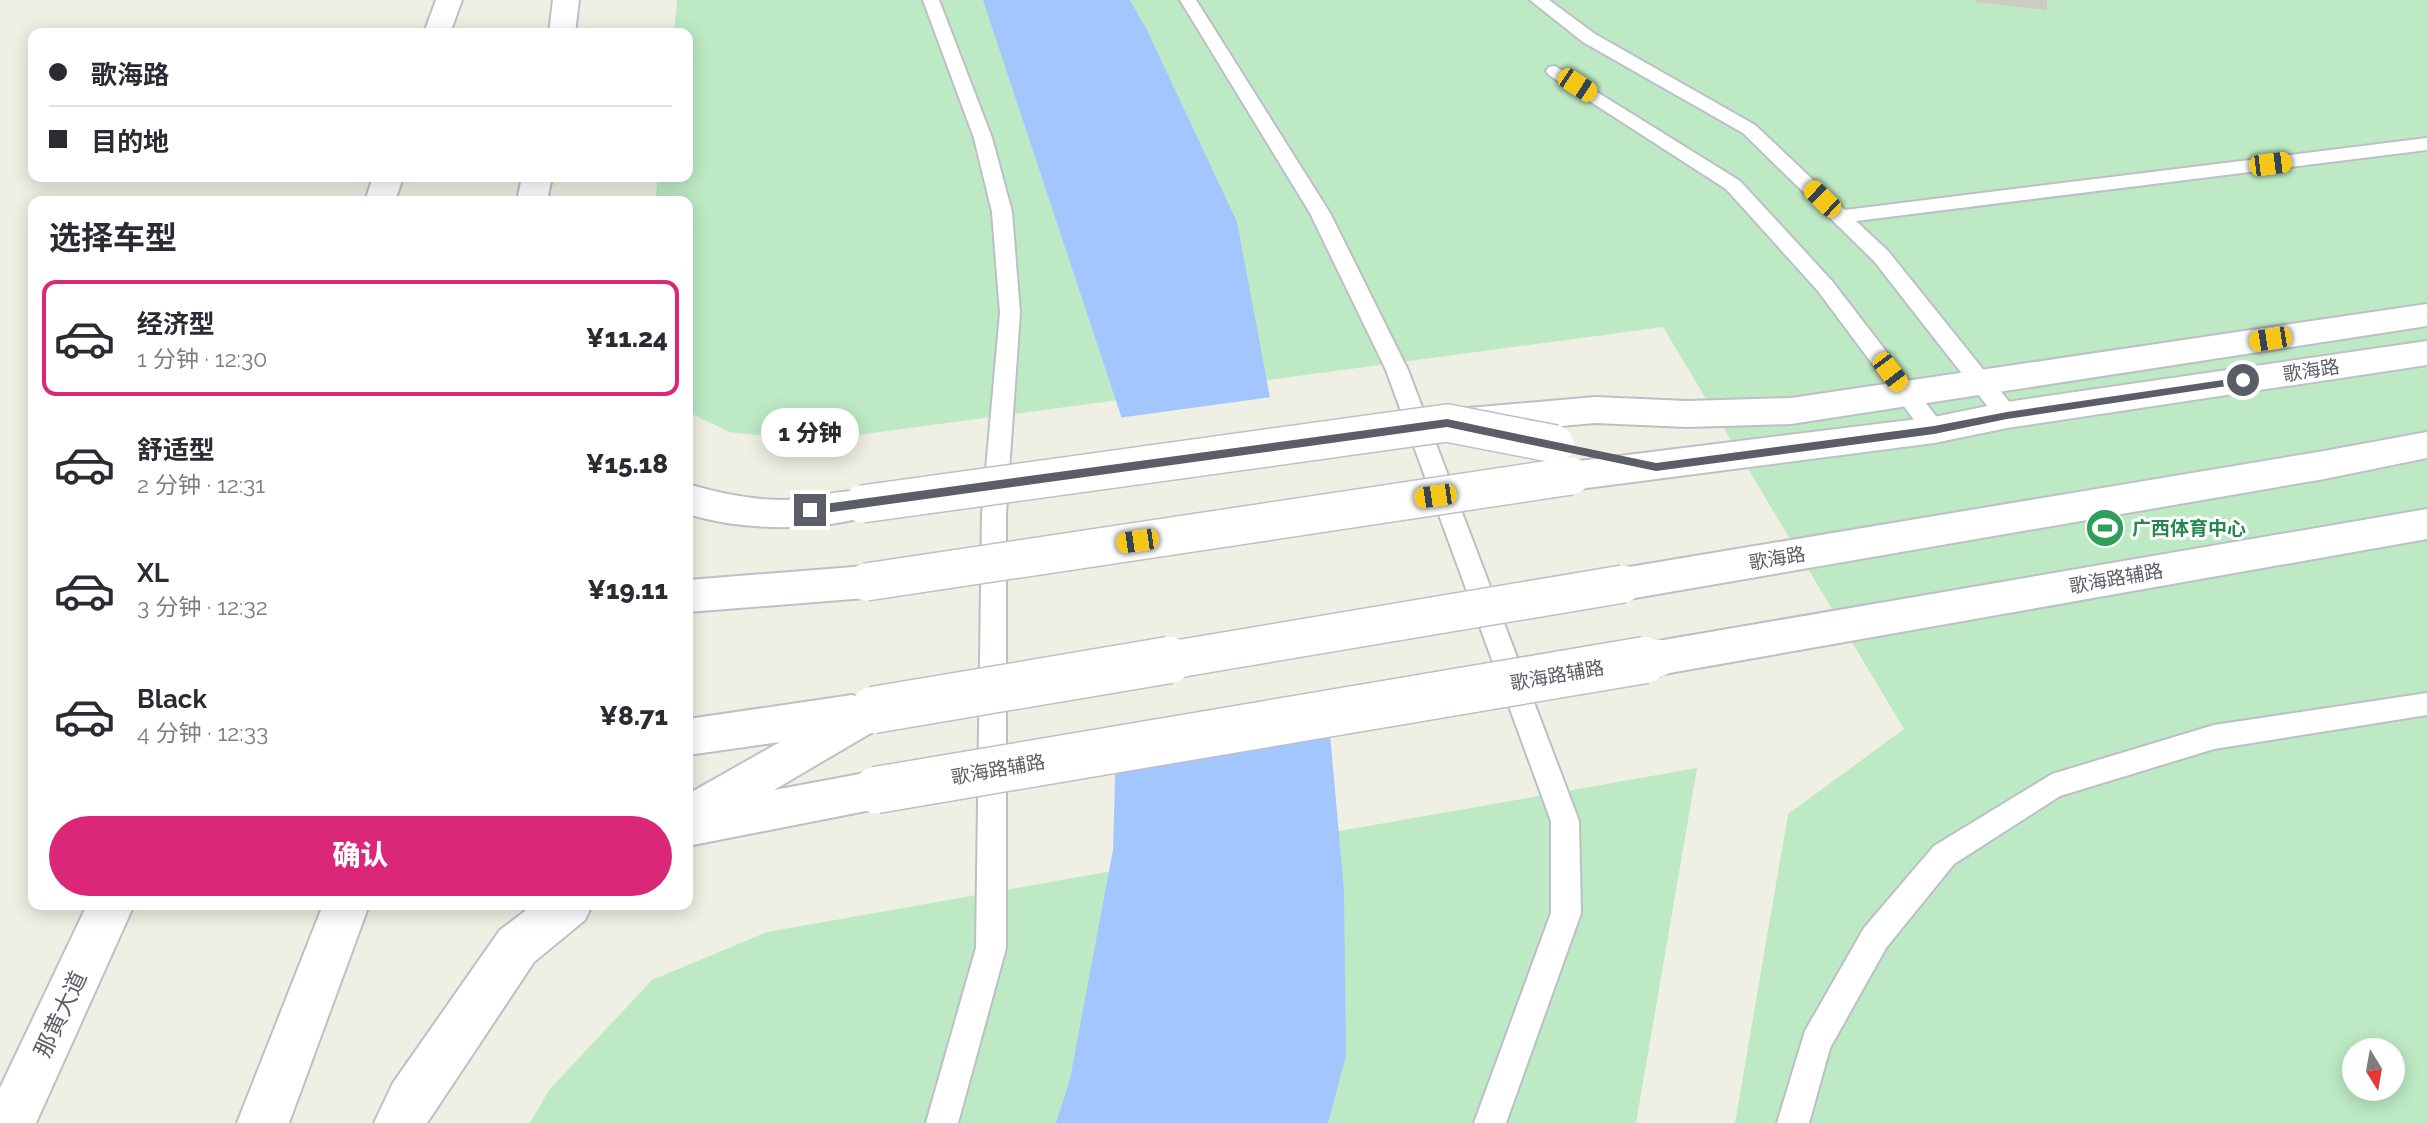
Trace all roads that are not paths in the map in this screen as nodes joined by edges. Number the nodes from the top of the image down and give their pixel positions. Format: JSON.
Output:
{"nodes":[{"id":1,"x":449,"y":0,"type":"edge"},
{"id":2,"x":566,"y":0,"type":"edge"},
{"id":3,"x":931,"y":0,"type":"edge"},
{"id":4,"x":1188,"y":0,"type":"edge"},
{"id":5,"x":1538,"y":0,"type":"edge"},
{"id":6,"x":440,"y":28,"type":"edge"},
{"id":7,"x":563,"y":28,"type":"edge"},
{"id":8,"x":1555,"y":71,"type":"dead end"},
{"id":9,"x":2427,"y":144,"type":"edge"},
{"id":10,"x":1840,"y":217,"type":"junction"},
{"id":11,"x":2427,"y":315,"type":"edge"},
{"id":12,"x":2427,"y":353,"type":"edge"},
{"id":13,"x":1982,"y":383,"type":"junction"},
{"id":14,"x":1906,"y":394,"type":"junction"},
{"id":15,"x":2007,"y":415,"type":"junction"},
{"id":16,"x":1934,"y":430,"type":"junction"},
{"id":17,"x":2427,"y":444,"type":"edge"},
{"id":18,"x":1555,"y":445,"type":"junction"},
{"id":19,"x":2427,"y":461,"type":"edge"},
{"id":20,"x":2324,"y":465,"type":"junction"},
{"id":21,"x":693,"y":500,"type":"edge"},
{"id":22,"x":2427,"y":524,"type":"edge"},
{"id":23,"x":693,"y":596,"type":"edge"},
{"id":24,"x":2427,"y":704,"type":"edge"},
{"id":25,"x":873,"y":710,"type":"junction"},
{"id":26,"x":693,"y":736,"type":"edge"},
{"id":27,"x":693,"y":814,"type":"edge"},
{"id":28,"x":693,"y":825,"type":"edge"},
{"id":29,"x":109,"y":910,"type":"edge"},
{"id":30,"x":344,"y":910,"type":"edge"},
{"id":31,"x":563,"y":910,"type":"edge"},
{"id":32,"x":61,"y":1012,"type":"junction"},
{"id":33,"x":0,"y":1097,"type":"edge"},
{"id":34,"x":10,"y":1123,"type":"edge"},
{"id":35,"x":263,"y":1123,"type":"edge"},
{"id":36,"x":400,"y":1123,"type":"edge"},
{"id":37,"x":942,"y":1123,"type":"edge"},
{"id":38,"x":1490,"y":1123,"type":"edge"},
{"id":39,"x":1793,"y":1123,"type":"edge"}],
"edges":[{"from":1,"to":6,"type":"main road"},
{"from":2,"to":7,"type":"main road"},
{"from":3,"to":37,"type":"lane"},
{"from":4,"to":38,"type":"lane"},
{"from":5,"to":10,"type":"lane"},
{"from":8,"to":14,"type":"lane"},
{"from":9,"to":10,"type":"lane"},
{"from":10,"to":13,"type":"lane"},
{"from":11,"to":13,"type":"main road"},
{"from":12,"to":15,"type":"main road","name":"歌海路"},
{"from":13,"to":14,"type":"main road"},
{"from":13,"to":15,"type":"lane"},
{"from":14,"to":16,"type":"lane"},
{"from":14,"to":18,"type":"main road"},
{"from":15,"to":16,"type":"main road","name":"歌海路"},
{"from":16,"to":18,"type":"main road","name":"歌海路"},
{"from":17,"to":20,"type":"main road","name":"歌海路"},
{"from":18,"to":21,"type":"main road","bridge":true},
{"from":18,"to":23,"type":"main road","bridge":true},
{"from":19,"to":20,"type":"main road"},
{"from":20,"to":25,"type":"main road","name":"歌海路","bridge":true},
{"from":22,"to":28,"type":"main road","name":"歌海路辅路","bridge":true},
{"from":24,"to":39,"type":"lane"},
{"from":25,"to":26,"type":"main road","name":"歌海路"},
{"from":25,"to":27,"type":"main road"},
{"from":29,"to":32,"type":"main road","name":"那黄大道"},
{"from":30,"to":35,"type":"main road"},
{"from":31,"to":36,"type":"main road"},
{"from":32,"to":33,"type":"main road"},
{"from":32,"to":34,"type":"main road","name":"那黄大道"}]}
